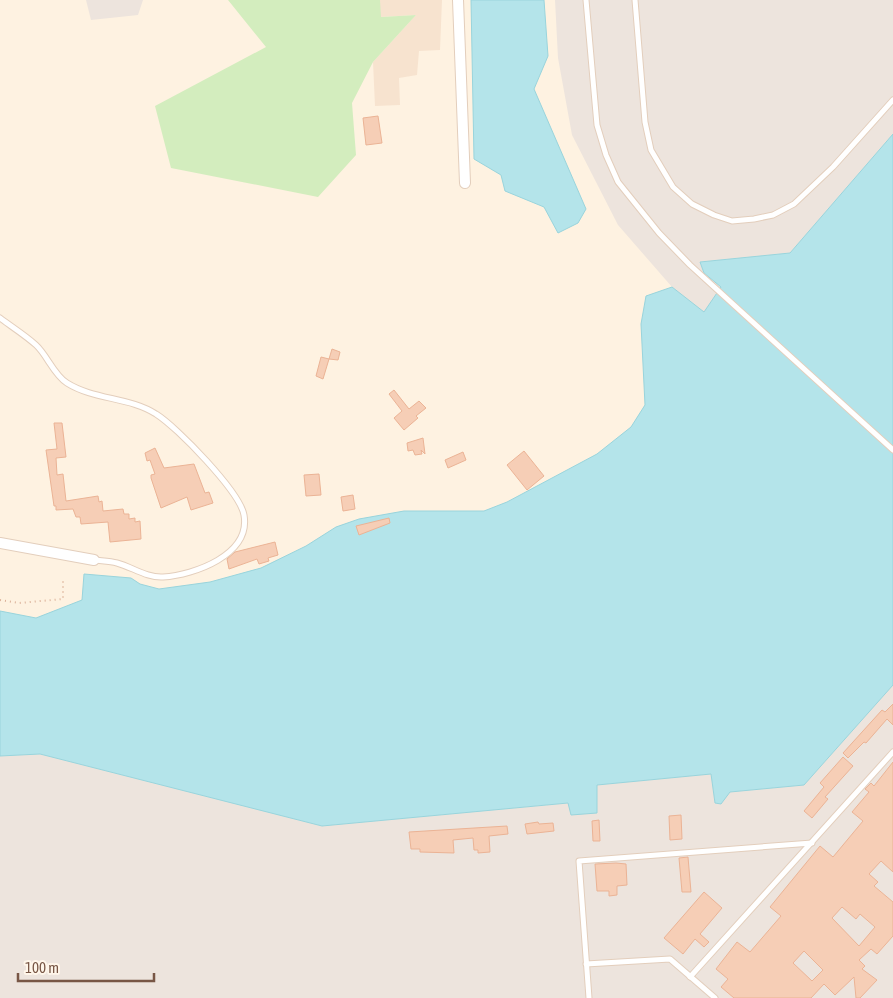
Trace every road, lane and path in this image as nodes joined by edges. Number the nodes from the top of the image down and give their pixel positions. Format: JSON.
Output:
{"nodes":[{"id":1,"x":458,"y":0,"type":"edge"},
{"id":2,"x":586,"y":0,"type":"edge"},
{"id":3,"x":634,"y":0,"type":"edge"},
{"id":4,"x":893,"y":100,"type":"edge"},
{"id":5,"x":465,"y":183,"type":"dead end"},
{"id":6,"x":0,"y":318,"type":"edge"},
{"id":7,"x":893,"y":450,"type":"edge"},
{"id":8,"x":0,"y":543,"type":"edge"},
{"id":9,"x":94,"y":560,"type":"joint"},
{"id":10,"x":63,"y":578,"type":"dead end"},
{"id":11,"x":0,"y":600,"type":"edge"},
{"id":12,"x":893,"y":752,"type":"edge"},
{"id":13,"x":812,"y":842,"type":"junction"},
{"id":14,"x":586,"y":964,"type":"junction"},
{"id":15,"x":690,"y":977,"type":"junction"},
{"id":16,"x":589,"y":998,"type":"edge"},
{"id":17,"x":715,"y":998,"type":"edge"}],
"edges":[{"from":1,"to":5,"type":"street"},
{"from":2,"to":7,"type":"lane"},
{"from":3,"to":4,"type":"lane"},
{"from":6,"to":9,"type":"lane"},
{"from":8,"to":9,"type":"street"},
{"from":10,"to":11,"type":"path"},
{"from":12,"to":13,"type":"lane"},
{"from":13,"to":14,"type":"lane"},
{"from":13,"to":15,"type":"lane"},
{"from":14,"to":15,"type":"lane"},
{"from":14,"to":16,"type":"lane"},
{"from":15,"to":17,"type":"lane"}]}
